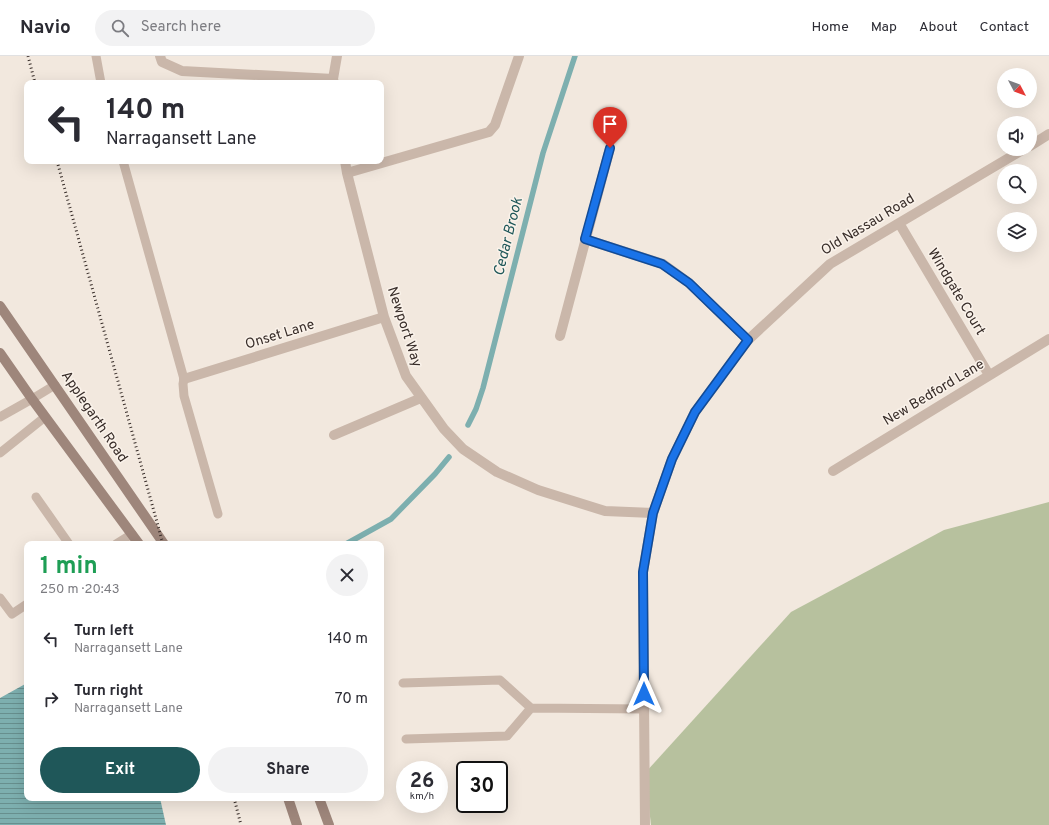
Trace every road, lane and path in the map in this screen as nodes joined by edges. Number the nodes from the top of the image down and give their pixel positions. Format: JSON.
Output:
{"nodes":[{"id":1,"x":96,"y":56,"type":"edge"},
{"id":2,"x":160,"y":56,"type":"edge"},
{"id":3,"x":337,"y":56,"type":"edge"},
{"id":4,"x":519,"y":56,"type":"edge"},
{"id":5,"x":100,"y":80,"type":"edge"},
{"id":6,"x":319,"y":80,"type":"edge"},
{"id":7,"x":334,"y":80,"type":"edge"},
{"id":8,"x":1049,"y":134,"type":"edge"},
{"id":9,"x":1037,"y":142,"type":"edge"},
{"id":10,"x":610,"y":148,"type":"dead end"},
{"id":11,"x":1012,"y":156,"type":"edge"},
{"id":12,"x":384,"y":162,"type":"edge"},
{"id":13,"x":124,"y":164,"type":"edge"},
{"id":14,"x":346,"y":164,"type":"edge"},
{"id":15,"x":378,"y":164,"type":"edge"},
{"id":16,"x":347,"y":173,"type":"junction"},
{"id":17,"x":899,"y":223,"type":"junction"},
{"id":18,"x":585,"y":239,"type":"junction"},
{"id":19,"x":0,"y":306,"type":"edge"},
{"id":20,"x":384,"y":317,"type":"junction"},
{"id":21,"x":560,"y":336,"type":"dead end"},
{"id":22,"x":1049,"y":339,"type":"edge"},
{"id":23,"x":748,"y":340,"type":"junction"},
{"id":24,"x":0,"y":353,"type":"edge"},
{"id":25,"x":989,"y":375,"type":"junction"},
{"id":26,"x":184,"y":379,"type":"junction"},
{"id":27,"x":55,"y":385,"type":"junction"},
{"id":28,"x":421,"y":398,"type":"junction"},
{"id":29,"x":32,"y":399,"type":"junction"},
{"id":30,"x":0,"y":417,"type":"edge"},
{"id":31,"x":45,"y":417,"type":"junction"},
{"id":32,"x":334,"y":435,"type":"dead end"},
{"id":33,"x":0,"y":453,"type":"edge"},
{"id":34,"x":833,"y":470,"type":"dead end"},
{"id":35,"x":36,"y":497,"type":"dead end"},
{"id":36,"x":653,"y":513,"type":"junction"},
{"id":37,"x":218,"y":514,"type":"dead end"},
{"id":38,"x":132,"y":534,"type":"junction"},
{"id":39,"x":67,"y":541,"type":"edge"},
{"id":40,"x":121,"y":541,"type":"edge"},
{"id":41,"x":137,"y":541,"type":"edge"},
{"id":42,"x":162,"y":541,"type":"edge"},
{"id":43,"x":0,"y":598,"type":"edge"},
{"id":44,"x":24,"y":606,"type":"edge"},
{"id":45,"x":403,"y":683,"type":"dead end"},
{"id":46,"x":531,"y":708,"type":"junction"},
{"id":47,"x":644,"y":709,"type":"junction"},
{"id":48,"x":406,"y":739,"type":"dead end"},
{"id":49,"x":289,"y":801,"type":"edge"},
{"id":50,"x":320,"y":801,"type":"edge"},
{"id":51,"x":297,"y":825,"type":"edge"},
{"id":52,"x":329,"y":825,"type":"edge"},
{"id":53,"x":645,"y":825,"type":"edge"}],
"edges":[{"from":1,"to":5,"type":"lane"},
{"from":2,"to":6,"type":"street"},
{"from":3,"to":7,"type":"street"},
{"from":4,"to":12,"type":"street"},
{"from":8,"to":9,"type":"street"},
{"from":10,"to":18,"type":"street"},
{"from":11,"to":17,"type":"street","name":"Old Nassau Road"},
{"from":13,"to":26,"type":"lane"},
{"from":14,"to":16,"type":"street","name":"Newport Way"},
{"from":15,"to":16,"type":"street"},
{"from":16,"to":20,"type":"street","name":"Newport Way"},
{"from":17,"to":23,"type":"street","name":"Old Nassau Road"},
{"from":17,"to":25,"type":"street","name":"Windgate Court"},
{"from":18,"to":21,"type":"street"},
{"from":18,"to":23,"type":"street"},
{"from":19,"to":27,"type":"main road","name":"Applegarth Road"},
{"from":20,"to":26,"type":"street","name":"Onset Lane"},
{"from":20,"to":28,"type":"street","name":"Newport Way"},
{"from":22,"to":25,"type":"street","name":"New Bedford Lane"},
{"from":23,"to":36,"type":"street","name":"Old Nassau Road"},
{"from":24,"to":29,"type":"main road"},
{"from":25,"to":34,"type":"street","name":"New Bedford Lane"},
{"from":26,"to":37,"type":"lane"},
{"from":27,"to":29,"type":"lane"},
{"from":27,"to":42,"type":"main road","name":"Applegarth Road"},
{"from":28,"to":32,"type":"street"},
{"from":28,"to":36,"type":"street","name":"Newport Way"},
{"from":29,"to":30,"type":"lane"},
{"from":29,"to":31,"type":"main road"},
{"from":31,"to":33,"type":"lane"},
{"from":31,"to":38,"type":"main road"},
{"from":35,"to":39,"type":"lane"},
{"from":36,"to":47,"type":"street","name":"Old Nassau Road"},
{"from":38,"to":40,"type":"lane"},
{"from":38,"to":41,"type":"main road"},
{"from":43,"to":44,"type":"lane"},
{"from":45,"to":46,"type":"lane"},
{"from":46,"to":47,"type":"lane"},
{"from":46,"to":48,"type":"lane"},
{"from":47,"to":53,"type":"street","name":"Old Nassau Road"},
{"from":49,"to":51,"type":"main road"},
{"from":50,"to":52,"type":"main road"}]}
